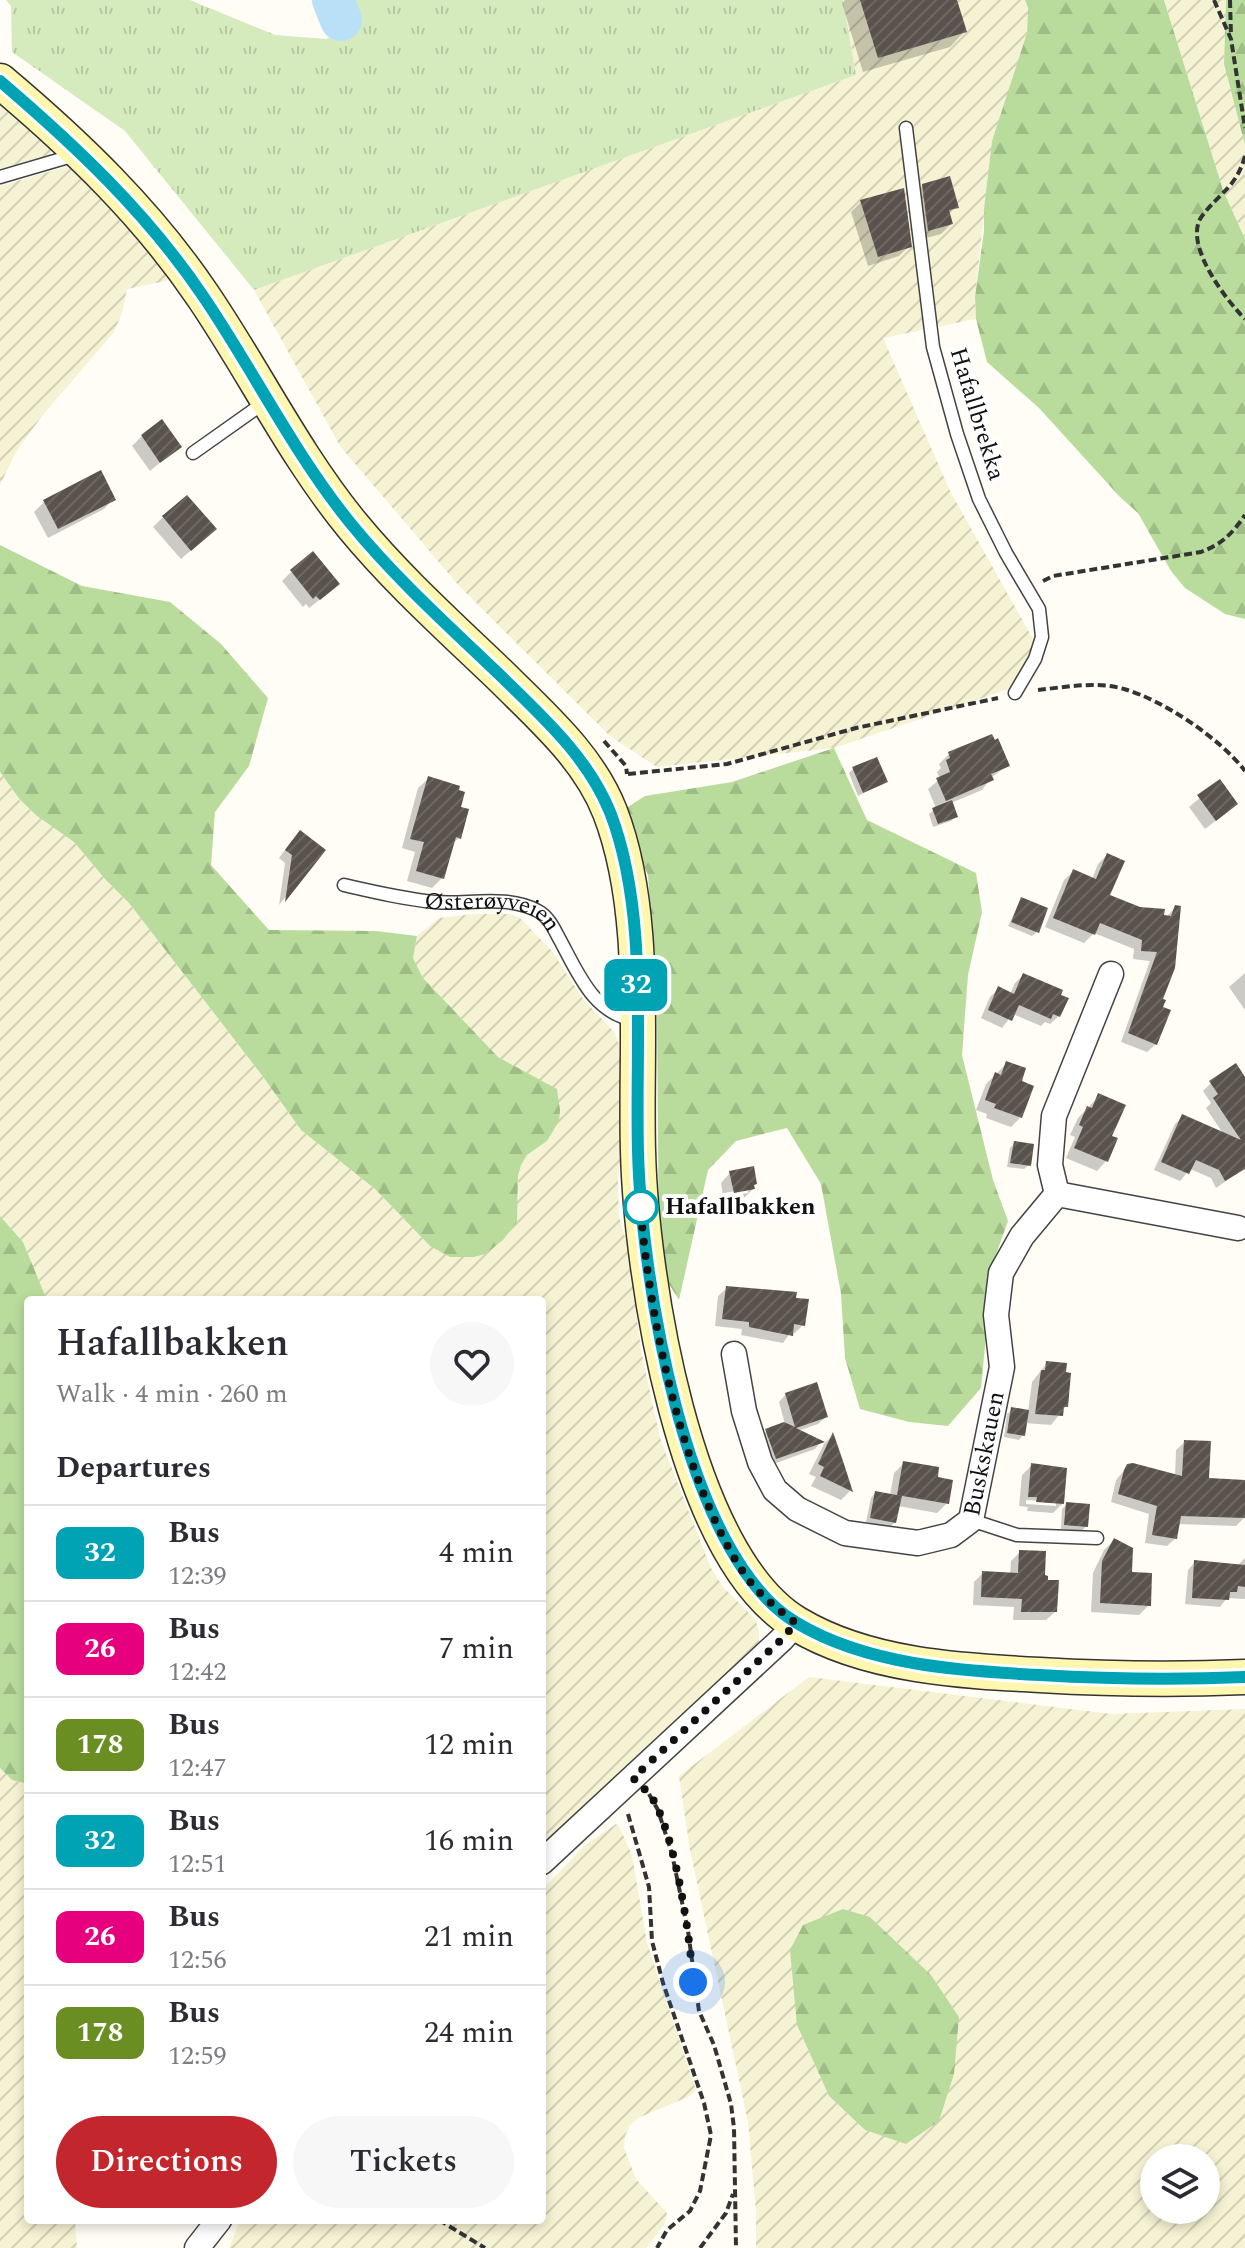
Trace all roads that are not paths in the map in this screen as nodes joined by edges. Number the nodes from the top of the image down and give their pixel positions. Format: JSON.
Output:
{"nodes":[{"id":1,"x":0,"y":81,"type":"edge"},
{"id":2,"x":906,"y":128,"type":"dead end"},
{"id":3,"x":77,"y":148,"type":"junction"},
{"id":4,"x":0,"y":177,"type":"edge"},
{"id":5,"x":268,"y":400,"type":"junction"},
{"id":6,"x":193,"y":453,"type":"dead end"},
{"id":7,"x":1015,"y":693,"type":"road end"},
{"id":8,"x":344,"y":885,"type":"dead end"},
{"id":9,"x":1111,"y":974,"type":"dead end"},
{"id":10,"x":636,"y":1020,"type":"junction"},
{"id":11,"x":1057,"y":1194,"type":"junction"},
{"id":12,"x":1243,"y":1225,"type":"edge"},
{"id":13,"x":734,"y":1354,"type":"dead end"},
{"id":14,"x":971,"y":1520,"type":"junction"},
{"id":15,"x":1097,"y":1538,"type":"dead end"},
{"id":16,"x":796,"y":1623,"type":"junction"},
{"id":17,"x":1245,"y":1677,"type":"edge"},
{"id":18,"x":546,"y":1858,"type":"edge"},
{"id":19,"x":216,"y":2224,"type":"edge"},
{"id":20,"x":197,"y":2248,"type":"edge"}],
"edges":[{"from":1,"to":3,"type":"main road"},
{"from":2,"to":7,"type":"lane","name":"Hafallbrekka"},
{"from":3,"to":4,"type":"lane"},
{"from":3,"to":5,"type":"main road"},
{"from":5,"to":6,"type":"lane"},
{"from":5,"to":10,"type":"main road"},
{"from":8,"to":10,"type":"lane","name":"Østerøyveien"},
{"from":9,"to":11,"type":"street"},
{"from":10,"to":16,"type":"main road"},
{"from":11,"to":12,"type":"street"},
{"from":11,"to":14,"type":"street","name":"Buskskauen"},
{"from":13,"to":14,"type":"street","name":"Buskskauen"},
{"from":14,"to":15,"type":"lane"},
{"from":16,"to":17,"type":"main road"},
{"from":16,"to":18,"type":"street"},
{"from":19,"to":20,"type":"street"}]}
